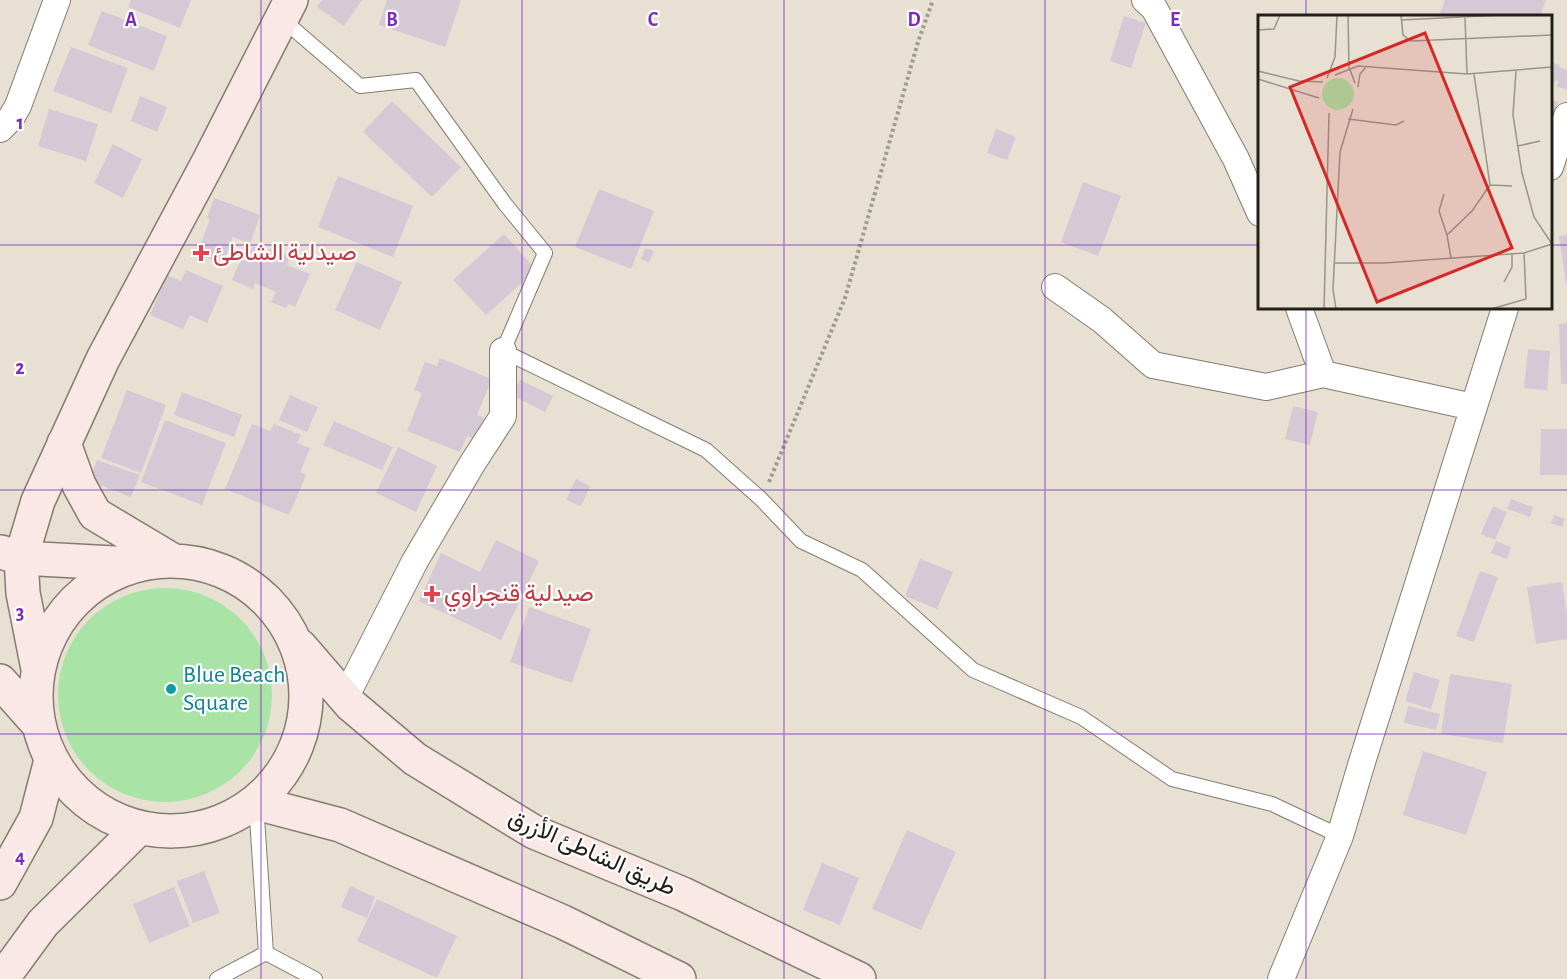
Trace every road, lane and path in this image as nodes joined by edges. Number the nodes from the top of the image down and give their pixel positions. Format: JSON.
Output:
{"nodes":[{"id":1,"x":57,"y":0,"type":"edge"},
{"id":2,"x":933,"y":0,"type":"edge"},
{"id":3,"x":1144,"y":0,"type":"edge"},
{"id":4,"x":286,"y":10,"type":"edge"},
{"id":5,"x":1567,"y":116,"type":"edge"},
{"id":6,"x":0,"y":129,"type":"edge"},
{"id":7,"x":1552,"y":164,"type":"edge"},
{"id":8,"x":1258,"y":209,"type":"edge"},
{"id":9,"x":1055,"y":287,"type":"dead end"},
{"id":10,"x":1299,"y":309,"type":"edge"},
{"id":11,"x":1505,"y":309,"type":"edge"},
{"id":12,"x":503,"y":351,"type":"junction"},
{"id":13,"x":1323,"y":374,"type":"junction"},
{"id":14,"x":1473,"y":407,"type":"junction"},
{"id":15,"x":64,"y":443,"type":"junction"},
{"id":16,"x":762,"y":499,"type":"junction"},
{"id":17,"x":10,"y":555,"type":"edge"},
{"id":18,"x":172,"y":560,"type":"junction"},
{"id":19,"x":136,"y":565,"type":"junction"},
{"id":20,"x":297,"y":643,"type":"junction"},
{"id":21,"x":38,"y":670,"type":"junction"},
{"id":22,"x":0,"y":681,"type":"edge"},
{"id":23,"x":345,"y":698,"type":"junction"},
{"id":24,"x":38,"y":724,"type":"junction"},
{"id":25,"x":51,"y":760,"type":"junction"},
{"id":26,"x":256,"y":803,"type":"junction"},
{"id":27,"x":138,"y":829,"type":"junction"},
{"id":28,"x":1340,"y":836,"type":"junction"},
{"id":29,"x":0,"y":883,"type":"edge"},
{"id":30,"x":266,"y":953,"type":"junction"},
{"id":31,"x":2,"y":979,"type":"edge"},
{"id":32,"x":217,"y":979,"type":"edge"},
{"id":33,"x":315,"y":979,"type":"edge"},
{"id":34,"x":679,"y":979,"type":"edge"},
{"id":35,"x":859,"y":979,"type":"edge"},
{"id":36,"x":1281,"y":979,"type":"edge"}],
"edges":[{"from":1,"to":6,"type":"street"},
{"from":2,"to":16,"type":"path"},
{"from":3,"to":8,"type":"street"},
{"from":4,"to":12,"type":"lane"},
{"from":4,"to":15,"type":"main road"},
{"from":5,"to":7,"type":"street"},
{"from":9,"to":13,"type":"street"},
{"from":10,"to":13,"type":"street"},
{"from":11,"to":14,"type":"street"},
{"from":12,"to":16,"type":"lane"},
{"from":12,"to":23,"type":"street"},
{"from":13,"to":14,"type":"street"},
{"from":14,"to":28,"type":"street"},
{"from":15,"to":17,"type":"main road"},
{"from":15,"to":18,"type":"main road"},
{"from":16,"to":28,"type":"lane"},
{"from":17,"to":19,"type":"main road"},
{"from":17,"to":21,"type":"main road"},
{"from":18,"to":19,"type":"main road"},
{"from":18,"to":20,"type":"main road"},
{"from":19,"to":21,"type":"main road"},
{"from":20,"to":23,"type":"main road","name":"طريق الشاطئ الأزرق"},
{"from":20,"to":26,"type":"main road"},
{"from":21,"to":24,"type":"main road"},
{"from":22,"to":24,"type":"main road"},
{"from":23,"to":35,"type":"main road","name":"طريق الشاطئ الأزرق"},
{"from":24,"to":25,"type":"main road"},
{"from":25,"to":27,"type":"main road"},
{"from":25,"to":29,"type":"main road"},
{"from":26,"to":27,"type":"main road"},
{"from":26,"to":30,"type":"lane"},
{"from":26,"to":34,"type":"main road"},
{"from":27,"to":31,"type":"main road"},
{"from":28,"to":36,"type":"street"},
{"from":30,"to":32,"type":"lane"},
{"from":30,"to":33,"type":"lane"}]}
